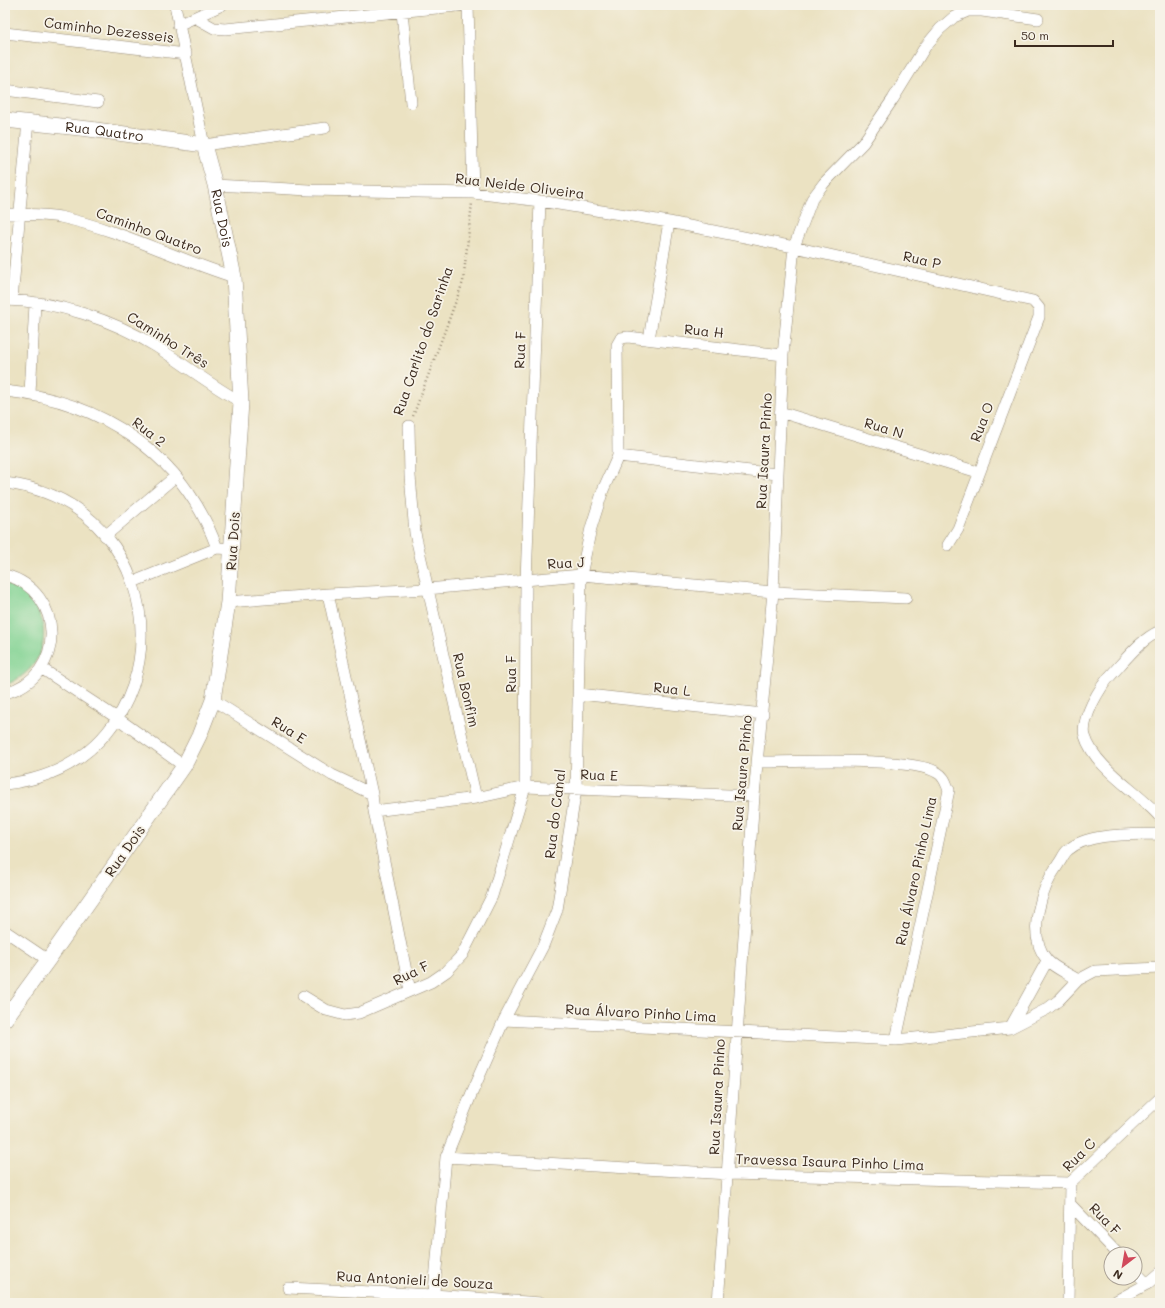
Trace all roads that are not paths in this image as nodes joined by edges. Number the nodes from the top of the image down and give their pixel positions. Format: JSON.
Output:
{"nodes":[{"id":1,"x":175,"y":5,"type":"edge"},
{"id":2,"x":222,"y":5,"type":"edge"},
{"id":3,"x":467,"y":5,"type":"edge"},
{"id":4,"x":966,"y":5,"type":"edge"},
{"id":5,"x":976,"y":11,"type":"junction"},
{"id":6,"x":402,"y":12,"type":"junction"},
{"id":7,"x":196,"y":18,"type":"junction"},
{"id":8,"x":1038,"y":19,"type":"dead end"},
{"id":9,"x":178,"y":25,"type":"junction"},
{"id":10,"x":5,"y":33,"type":"edge"},
{"id":11,"x":186,"y":54,"type":"junction"},
{"id":12,"x":5,"y":90,"type":"edge"},
{"id":13,"x":98,"y":102,"type":"dead end"},
{"id":14,"x":411,"y":103,"type":"dead end"},
{"id":15,"x":5,"y":120,"type":"edge"},
{"id":16,"x":28,"y":121,"type":"junction"},
{"id":17,"x":325,"y":128,"type":"dead end"},
{"id":18,"x":204,"y":145,"type":"junction"},
{"id":19,"x":215,"y":185,"type":"junction"},
{"id":20,"x":473,"y":193,"type":"junction"},
{"id":21,"x":540,"y":201,"type":"junction"},
{"id":22,"x":5,"y":214,"type":"edge"},
{"id":23,"x":19,"y":214,"type":"junction"},
{"id":24,"x":669,"y":222,"type":"junction"},
{"id":25,"x":794,"y":246,"type":"junction"},
{"id":26,"x":234,"y":277,"type":"junction"},
{"id":27,"x":8,"y":300,"type":"edge"},
{"id":28,"x":36,"y":304,"type":"junction"},
{"id":29,"x":1039,"y":308,"type":"joint"},
{"id":30,"x":649,"y":340,"type":"junction"},
{"id":31,"x":783,"y":355,"type":"junction"},
{"id":32,"x":5,"y":391,"type":"edge"},
{"id":33,"x":30,"y":393,"type":"junction"},
{"id":34,"x":241,"y":402,"type":"junction"},
{"id":35,"x":780,"y":412,"type":"junction"},
{"id":36,"x":409,"y":426,"type":"road end"},
{"id":37,"x":618,"y":456,"type":"junction"},
{"id":38,"x":978,"y":472,"type":"junction"},
{"id":39,"x":777,"y":474,"type":"junction"},
{"id":40,"x":176,"y":476,"type":"junction"},
{"id":41,"x":5,"y":483,"type":"edge"},
{"id":42,"x":105,"y":536,"type":"junction"},
{"id":43,"x":948,"y":545,"type":"dead end"},
{"id":44,"x":216,"y":548,"type":"junction"},
{"id":45,"x":233,"y":549,"type":"junction"},
{"id":46,"x":5,"y":575,"type":"edge"},
{"id":47,"x":581,"y":575,"type":"junction"},
{"id":48,"x":526,"y":581,"type":"junction"},
{"id":49,"x":133,"y":582,"type":"junction"},
{"id":50,"x":427,"y":589,"type":"junction"},
{"id":51,"x":773,"y":592,"type":"junction"},
{"id":52,"x":328,"y":594,"type":"junction"},
{"id":53,"x":906,"y":598,"type":"dead end"},
{"id":54,"x":228,"y":602,"type":"junction"},
{"id":55,"x":1160,"y":632,"type":"edge"},
{"id":56,"x":41,"y":668,"type":"junction"},
{"id":57,"x":5,"y":693,"type":"edge"},
{"id":58,"x":579,"y":694,"type":"junction"},
{"id":59,"x":213,"y":700,"type":"junction"},
{"id":60,"x":762,"y":714,"type":"junction"},
{"id":61,"x":117,"y":718,"type":"junction"},
{"id":62,"x":757,"y":762,"type":"junction"},
{"id":63,"x":184,"y":766,"type":"junction"},
{"id":64,"x":5,"y":784,"type":"edge"},
{"id":65,"x":526,"y":787,"type":"junction"},
{"id":66,"x":576,"y":789,"type":"junction"},
{"id":67,"x":372,"y":794,"type":"junction"},
{"id":68,"x":754,"y":796,"type":"junction"},
{"id":69,"x":476,"y":798,"type":"junction"},
{"id":70,"x":374,"y":811,"type":"junction"},
{"id":71,"x":1160,"y":816,"type":"edge"},
{"id":72,"x":1160,"y":834,"type":"edge"},
{"id":73,"x":5,"y":931,"type":"edge"},
{"id":74,"x":48,"y":960,"type":"junction"},
{"id":75,"x":1047,"y":961,"type":"junction"},
{"id":76,"x":1160,"y":968,"type":"edge"},
{"id":77,"x":1078,"y":980,"type":"junction"},
{"id":78,"x":410,"y":991,"type":"junction"},
{"id":79,"x":303,"y":996,"type":"dead end"},
{"id":80,"x":5,"y":1019,"type":"edge"},
{"id":81,"x":504,"y":1020,"type":"junction"},
{"id":82,"x":1010,"y":1028,"type":"junction"},
{"id":83,"x":736,"y":1033,"type":"junction"},
{"id":84,"x":896,"y":1040,"type":"junction"},
{"id":85,"x":1160,"y":1098,"type":"edge"},
{"id":86,"x":446,"y":1157,"type":"junction"},
{"id":87,"x":728,"y":1174,"type":"junction"},
{"id":88,"x":1070,"y":1183,"type":"junction"},
{"id":89,"x":1070,"y":1204,"type":"junction"},
{"id":90,"x":1110,"y":1246,"type":"edge"},
{"id":91,"x":1160,"y":1273,"type":"edge"},
{"id":92,"x":1143,"y":1280,"type":"edge"},
{"id":93,"x":1147,"y":1284,"type":"junction"},
{"id":94,"x":288,"y":1288,"type":"dead end"},
{"id":95,"x":434,"y":1299,"type":"edge"},
{"id":96,"x":541,"y":1303,"type":"edge"},
{"id":97,"x":718,"y":1303,"type":"edge"},
{"id":98,"x":1068,"y":1303,"type":"edge"},
{"id":99,"x":1112,"y":1303,"type":"edge"}],
"edges":[{"from":1,"to":9,"type":"street","name":"Rua Dois"},
{"from":2,"to":7,"type":"street"},
{"from":3,"to":6,"type":"street"},
{"from":3,"to":20,"type":"street"},
{"from":4,"to":5,"type":"street"},
{"from":5,"to":8,"type":"street"},
{"from":5,"to":25,"type":"street","name":"Rua Isaura Pinho"},
{"from":6,"to":7,"type":"street"},
{"from":6,"to":14,"type":"street"},
{"from":7,"to":9,"type":"street"},
{"from":9,"to":11,"type":"street","name":"Rua Dois"},
{"from":10,"to":11,"type":"street","name":"Caminho Dezesseis"},
{"from":11,"to":18,"type":"street","name":"Rua Dois"},
{"from":12,"to":13,"type":"street"},
{"from":15,"to":16,"type":"street","name":"Rua Quatro"},
{"from":16,"to":18,"type":"street","name":"Rua Quatro"},
{"from":16,"to":23,"type":"street"},
{"from":17,"to":18,"type":"street"},
{"from":18,"to":19,"type":"street","name":"Rua Dois"},
{"from":19,"to":20,"type":"street","name":"Rua Neide Oliveira"},
{"from":19,"to":26,"type":"street","name":"Rua Dois"},
{"from":20,"to":21,"type":"street","name":"Rua Neide Oliveira"},
{"from":21,"to":24,"type":"street","name":"Rua Neide Oliveira"},
{"from":21,"to":48,"type":"street","name":"Rua F"},
{"from":22,"to":23,"type":"street","name":"Caminho Quatro"},
{"from":23,"to":26,"type":"street","name":"Caminho Quatro"},
{"from":23,"to":27,"type":"street"},
{"from":24,"to":25,"type":"street","name":"Rua Neide Oliveira"},
{"from":24,"to":30,"type":"street"},
{"from":25,"to":29,"type":"street","name":"Rua P"},
{"from":25,"to":31,"type":"street","name":"Rua Isaura Pinho"},
{"from":26,"to":34,"type":"street","name":"Rua Dois"},
{"from":27,"to":28,"type":"street","name":"Caminho Três"},
{"from":28,"to":33,"type":"street"},
{"from":28,"to":34,"type":"street","name":"Caminho Três"},
{"from":29,"to":38,"type":"street","name":"Rua O"},
{"from":30,"to":31,"type":"street","name":"Rua H"},
{"from":30,"to":37,"type":"street","name":"Rua H"},
{"from":31,"to":35,"type":"street","name":"Rua Isaura Pinho"},
{"from":32,"to":33,"type":"street","name":"Rua 2"},
{"from":33,"to":40,"type":"street","name":"Rua 2"},
{"from":34,"to":45,"type":"street","name":"Rua Dois"},
{"from":35,"to":38,"type":"street","name":"Rua N"},
{"from":35,"to":39,"type":"street","name":"Rua Isaura Pinho"},
{"from":36,"to":50,"type":"street","name":"Rua Carlito do Sarinha"},
{"from":37,"to":39,"type":"street"},
{"from":37,"to":47,"type":"street","name":"Rua do Canal"},
{"from":38,"to":43,"type":"street","name":"Rua O"},
{"from":39,"to":51,"type":"street","name":"Rua Isaura Pinho"},
{"from":40,"to":42,"type":"street"},
{"from":40,"to":44,"type":"street","name":"Rua 2"},
{"from":41,"to":42,"type":"street"},
{"from":42,"to":49,"type":"street"},
{"from":44,"to":45,"type":"street"},
{"from":44,"to":49,"type":"street"},
{"from":45,"to":54,"type":"street","name":"Rua Dois"},
{"from":46,"to":56,"type":"street"},
{"from":47,"to":48,"type":"street","name":"Rua J"},
{"from":47,"to":51,"type":"street","name":"Rua J"},
{"from":47,"to":58,"type":"street","name":"Rua do Canal"},
{"from":48,"to":50,"type":"street","name":"Rua J"},
{"from":48,"to":65,"type":"street","name":"Rua F"},
{"from":49,"to":61,"type":"street"},
{"from":50,"to":52,"type":"street","name":"Rua J"},
{"from":50,"to":69,"type":"street","name":"Rua Bonfim"},
{"from":51,"to":53,"type":"street","name":"Rua J"},
{"from":51,"to":60,"type":"street","name":"Rua Isaura Pinho"},
{"from":52,"to":54,"type":"street","name":"Rua J"},
{"from":52,"to":67,"type":"street"},
{"from":54,"to":59,"type":"street","name":"Rua Dois"},
{"from":55,"to":71,"type":"street"},
{"from":56,"to":57,"type":"street"},
{"from":56,"to":61,"type":"street"},
{"from":58,"to":60,"type":"street","name":"Rua L"},
{"from":58,"to":66,"type":"street","name":"Rua do Canal"},
{"from":59,"to":63,"type":"street","name":"Rua Dois"},
{"from":59,"to":67,"type":"street","name":"Rua E"},
{"from":60,"to":62,"type":"street","name":"Rua Isaura Pinho"},
{"from":61,"to":63,"type":"street"},
{"from":61,"to":64,"type":"street"},
{"from":62,"to":68,"type":"street","name":"Rua Isaura Pinho"},
{"from":62,"to":84,"type":"street","name":"Rua Álvaro Pinho Lima"},
{"from":63,"to":74,"type":"street","name":"Rua Dois"},
{"from":65,"to":66,"type":"street","name":"Rua E"},
{"from":65,"to":69,"type":"street","name":"Rua E"},
{"from":65,"to":78,"type":"street","name":"Rua F"},
{"from":66,"to":68,"type":"street","name":"Rua E"},
{"from":66,"to":81,"type":"street","name":"Rua do Canal"},
{"from":67,"to":70,"type":"street"},
{"from":68,"to":83,"type":"street","name":"Rua Isaura Pinho"},
{"from":69,"to":70,"type":"street","name":"Rua E"},
{"from":70,"to":78,"type":"street"},
{"from":72,"to":75,"type":"street"},
{"from":73,"to":74,"type":"street"},
{"from":74,"to":80,"type":"street","name":"Rua Dois"},
{"from":75,"to":77,"type":"street"},
{"from":75,"to":82,"type":"street"},
{"from":76,"to":77,"type":"street","name":"Rua Álvaro Pinho Lima"},
{"from":77,"to":82,"type":"street","name":"Rua Álvaro Pinho Lima"},
{"from":78,"to":79,"type":"street","name":"Rua F"},
{"from":81,"to":83,"type":"street","name":"Rua Álvaro Pinho Lima"},
{"from":81,"to":86,"type":"street","name":"Rua do Canal"},
{"from":82,"to":84,"type":"street","name":"Rua Álvaro Pinho Lima"},
{"from":83,"to":84,"type":"street","name":"Rua Álvaro Pinho Lima"},
{"from":83,"to":87,"type":"street","name":"Rua Isaura Pinho"},
{"from":85,"to":88,"type":"street","name":"Rua C"},
{"from":86,"to":87,"type":"street","name":"Travessa Isaura Pinho Lima"},
{"from":86,"to":95,"type":"street","name":"Rua do Canal"},
{"from":87,"to":88,"type":"street","name":"Travessa Isaura Pinho Lima"},
{"from":87,"to":97,"type":"street","name":"Rua Isaura Pinho"},
{"from":88,"to":89,"type":"street","name":"Rua C"},
{"from":89,"to":90,"type":"street","name":"Rua F"},
{"from":89,"to":98,"type":"street","name":"Rua C"},
{"from":91,"to":93,"type":"street"},
{"from":92,"to":93,"type":"street"},
{"from":93,"to":99,"type":"street"},
{"from":94,"to":95,"type":"street","name":"Rua Antonieli de Souza"},
{"from":95,"to":96,"type":"street","name":"Rua Antonieli de Souza"}]}
